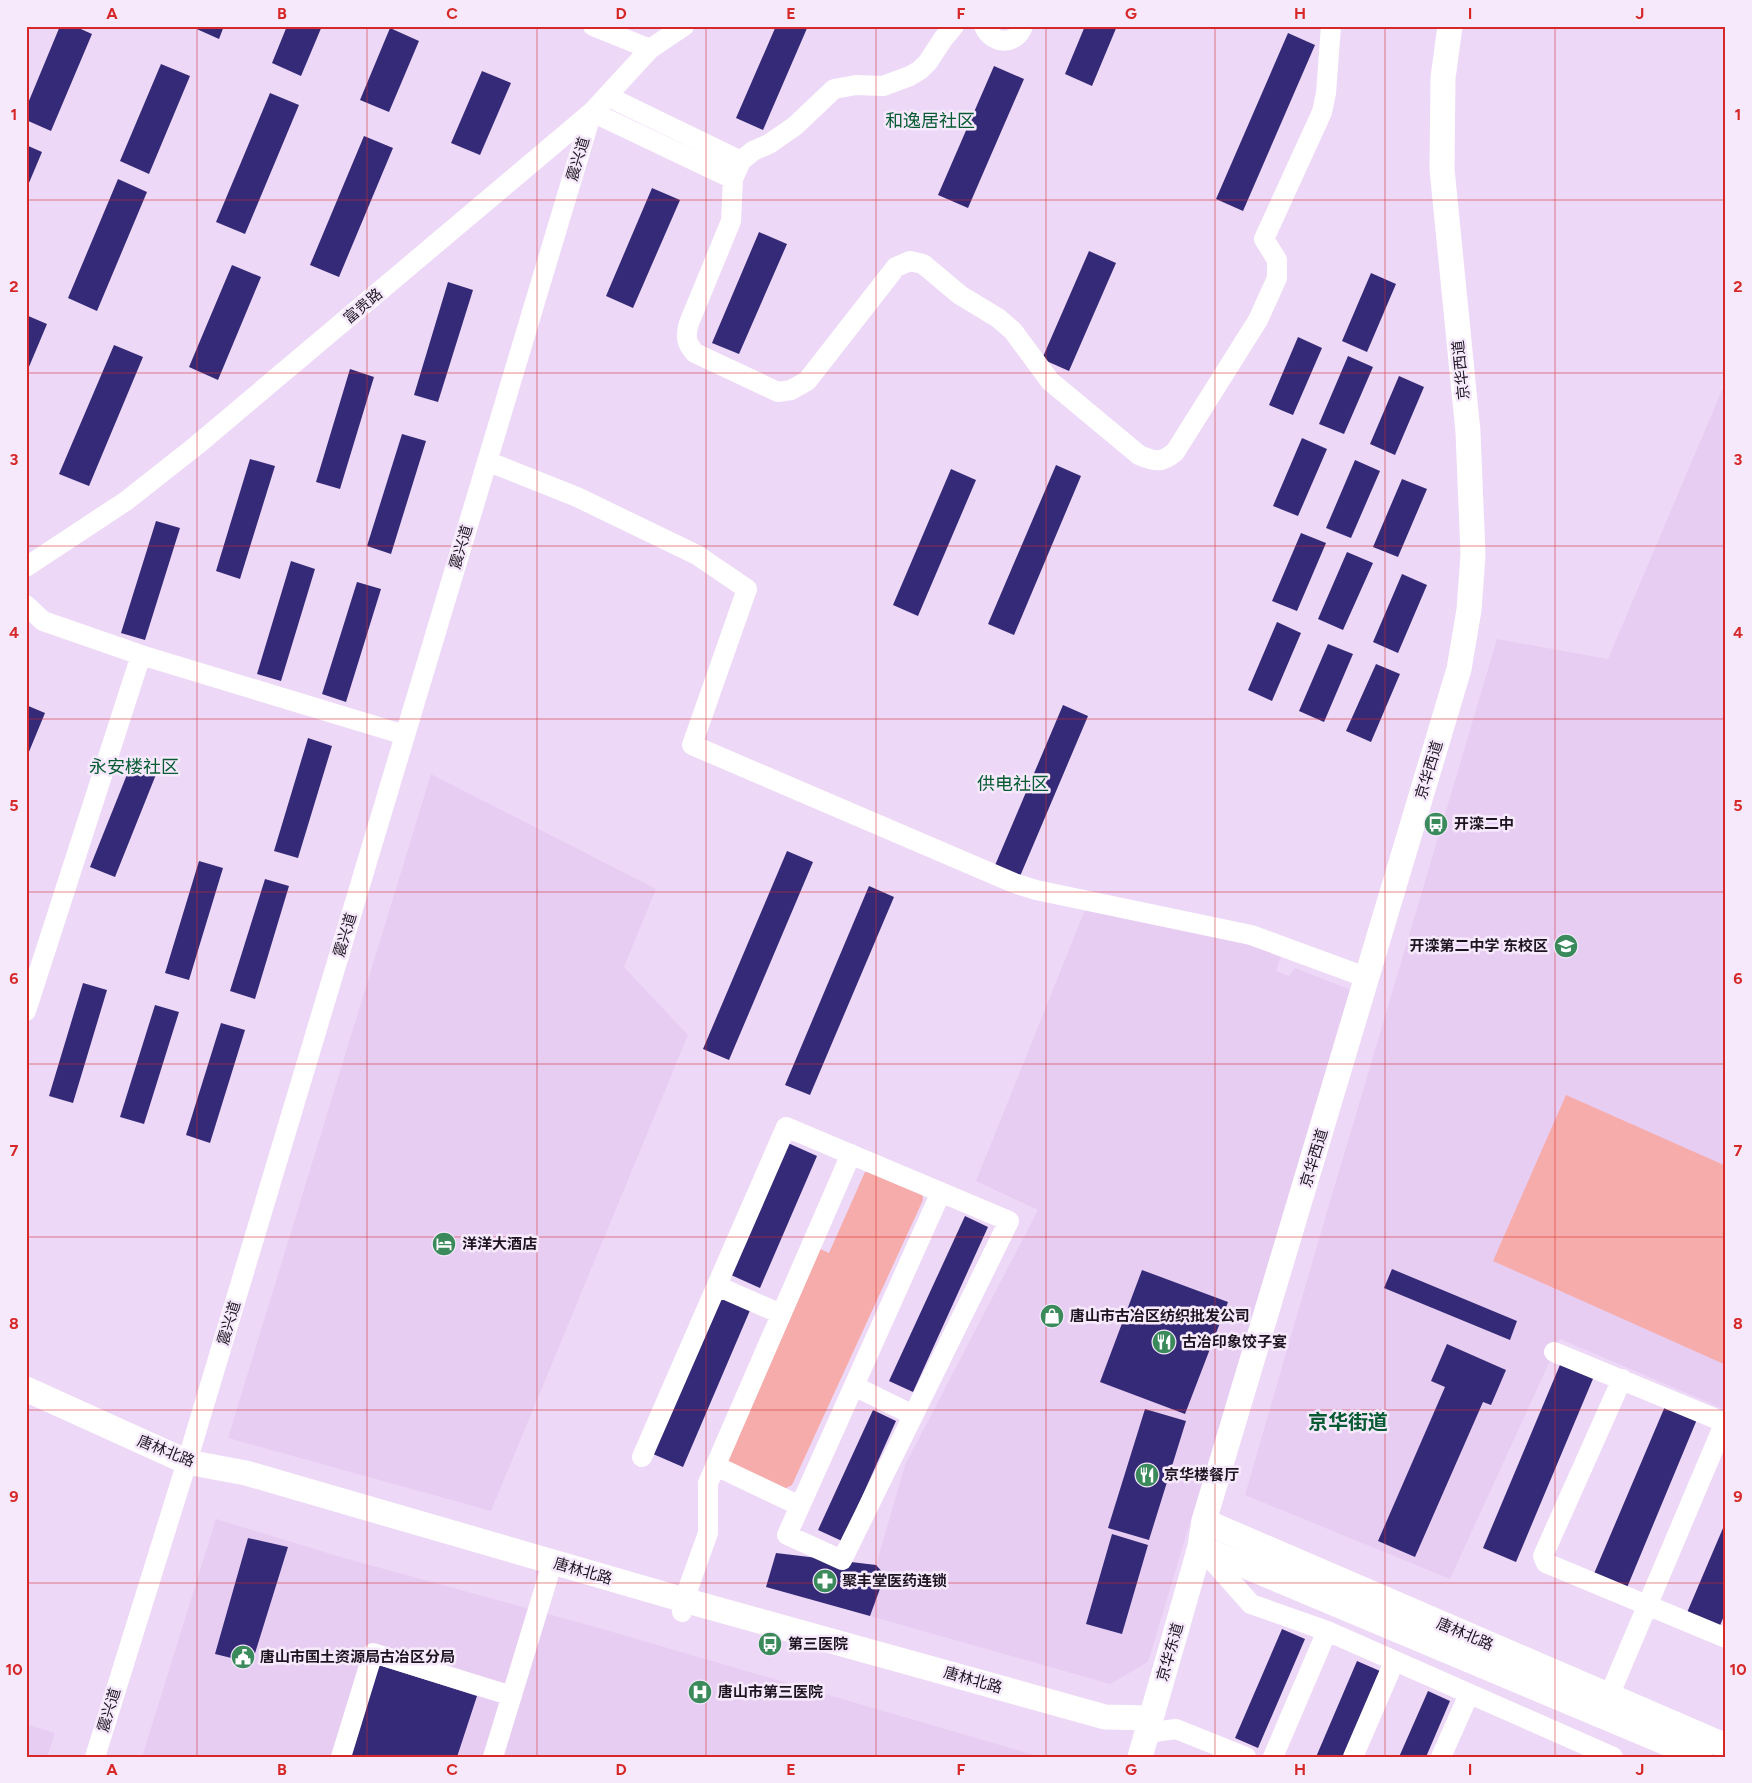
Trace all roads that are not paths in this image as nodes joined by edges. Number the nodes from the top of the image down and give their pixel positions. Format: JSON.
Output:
{"nodes":[{"id":1,"x":593,"y":26,"type":"edge"},
{"id":2,"x":684,"y":26,"type":"edge"},
{"id":3,"x":954,"y":26,"type":"edge"},
{"id":4,"x":984,"y":26,"type":"edge"},
{"id":5,"x":1023,"y":26,"type":"edge"},
{"id":6,"x":1331,"y":26,"type":"edge"},
{"id":7,"x":1450,"y":26,"type":"edge"},
{"id":8,"x":650,"y":50,"type":"junction"},
{"id":9,"x":607,"y":96,"type":"junction"},
{"id":10,"x":592,"y":112,"type":"junction"},
{"id":11,"x":741,"y":161,"type":"junction"},
{"id":12,"x":733,"y":179,"type":"junction"},
{"id":13,"x":487,"y":461,"type":"junction"},
{"id":14,"x":26,"y":568,"type":"edge"},
{"id":15,"x":26,"y":605,"type":"edge"},
{"id":16,"x":141,"y":655,"type":"junction"},
{"id":17,"x":405,"y":735,"type":"junction"},
{"id":18,"x":1368,"y":978,"type":"junction"},
{"id":19,"x":26,"y":1011,"type":"edge"},
{"id":20,"x":851,"y":1154,"type":"junction"},
{"id":21,"x":941,"y":1192,"type":"junction"},
{"id":22,"x":716,"y":1286,"type":"junction"},
{"id":23,"x":781,"y":1314,"type":"junction"},
{"id":24,"x":1554,"y":1352,"type":"dead end"},
{"id":25,"x":1622,"y":1379,"type":"junction"},
{"id":26,"x":854,"y":1386,"type":"junction"},
{"id":27,"x":26,"y":1389,"type":"edge"},
{"id":28,"x":26,"y":1407,"type":"edge"},
{"id":29,"x":913,"y":1415,"type":"junction"},
{"id":30,"x":1726,"y":1422,"type":"edge"},
{"id":31,"x":642,"y":1457,"type":"dead end"},
{"id":32,"x":716,"y":1466,"type":"junction"},
{"id":33,"x":184,"y":1470,"type":"junction"},
{"id":34,"x":800,"y":1506,"type":"junction"},
{"id":35,"x":1204,"y":1521,"type":"junction"},
{"id":36,"x":1200,"y":1547,"type":"junction"},
{"id":37,"x":548,"y":1577,"type":"junction"},
{"id":38,"x":683,"y":1606,"type":"junction"},
{"id":39,"x":1647,"y":1606,"type":"junction"},
{"id":40,"x":1327,"y":1631,"type":"junction"},
{"id":41,"x":1726,"y":1638,"type":"edge"},
{"id":42,"x":1394,"y":1662,"type":"junction"},
{"id":43,"x":1469,"y":1694,"type":"junction"},
{"id":44,"x":512,"y":1696,"type":"junction"},
{"id":45,"x":1609,"y":1696,"type":"junction"},
{"id":46,"x":1149,"y":1725,"type":"junction"},
{"id":47,"x":1726,"y":1746,"type":"edge"},
{"id":48,"x":95,"y":1757,"type":"edge"},
{"id":49,"x":341,"y":1757,"type":"edge"},
{"id":50,"x":493,"y":1757,"type":"edge"},
{"id":51,"x":1140,"y":1757,"type":"edge"},
{"id":52,"x":1246,"y":1757,"type":"edge"},
{"id":53,"x":1273,"y":1757,"type":"edge"},
{"id":54,"x":1353,"y":1757,"type":"edge"},
{"id":55,"x":1441,"y":1757,"type":"edge"},
{"id":56,"x":1614,"y":1757,"type":"edge"},
{"id":57,"x":1700,"y":1757,"type":"edge"}],
"edges":[{"from":1,"to":8,"type":"street"},
{"from":2,"to":8,"type":"street","name":"富贵路"},
{"from":3,"to":11,"type":"street"},
{"from":4,"to":5,"type":"street"},
{"from":6,"to":12,"type":"street"},
{"from":7,"to":18,"type":"main road","name":"京华西道"},
{"from":8,"to":9,"type":"street","name":"富贵路"},
{"from":9,"to":10,"type":"street","name":"富贵路"},
{"from":9,"to":11,"type":"street"},
{"from":10,"to":12,"type":"street"},
{"from":10,"to":13,"type":"street","name":"震兴道"},
{"from":10,"to":14,"type":"street","name":"富贵路"},
{"from":11,"to":12,"type":"street"},
{"from":13,"to":17,"type":"street","name":"震兴道"},
{"from":13,"to":18,"type":"street"},
{"from":15,"to":16,"type":"street"},
{"from":16,"to":17,"type":"street"},
{"from":16,"to":19,"type":"street"},
{"from":17,"to":33,"type":"street","name":"震兴道"},
{"from":18,"to":35,"type":"main road","name":"京华西道"},
{"from":20,"to":21,"type":"street"},
{"from":20,"to":22,"type":"street"},
{"from":20,"to":23,"type":"street"},
{"from":21,"to":26,"type":"street"},
{"from":21,"to":29,"type":"street"},
{"from":22,"to":23,"type":"street"},
{"from":22,"to":31,"type":"street"},
{"from":23,"to":32,"type":"street"},
{"from":24,"to":25,"type":"street"},
{"from":25,"to":30,"type":"street"},
{"from":25,"to":39,"type":"street"},
{"from":26,"to":29,"type":"street"},
{"from":26,"to":34,"type":"street"},
{"from":27,"to":33,"type":"main road","name":"唐林北路"},
{"from":28,"to":33,"type":"main road","name":"唐林北路"},
{"from":29,"to":34,"type":"street"},
{"from":30,"to":39,"type":"street"},
{"from":32,"to":34,"type":"street"},
{"from":32,"to":38,"type":"street"},
{"from":33,"to":37,"type":"main road","name":"唐林北路"},
{"from":33,"to":38,"type":"main road","name":"唐林北路"},
{"from":33,"to":48,"type":"street","name":"震兴道"},
{"from":35,"to":36,"type":"main road","name":"京华西道"},
{"from":35,"to":45,"type":"main road","name":"唐林北路"},
{"from":36,"to":40,"type":"street"},
{"from":36,"to":46,"type":"main road","name":"京华东道"},
{"from":36,"to":57,"type":"main road","name":"唐林北路"},
{"from":37,"to":38,"type":"main road","name":"唐林北路"},
{"from":37,"to":44,"type":"street"},
{"from":38,"to":46,"type":"main road","name":"唐林北路"},
{"from":39,"to":41,"type":"street"},
{"from":39,"to":45,"type":"street"},
{"from":40,"to":42,"type":"street"},
{"from":40,"to":53,"type":"street"},
{"from":42,"to":43,"type":"street"},
{"from":42,"to":54,"type":"street"},
{"from":43,"to":55,"type":"street"},
{"from":43,"to":56,"type":"street"},
{"from":44,"to":49,"type":"street"},
{"from":44,"to":50,"type":"street"},
{"from":45,"to":47,"type":"main road","name":"唐林北路"},
{"from":46,"to":51,"type":"main road","name":"京华东道"},
{"from":46,"to":52,"type":"street"}]}
